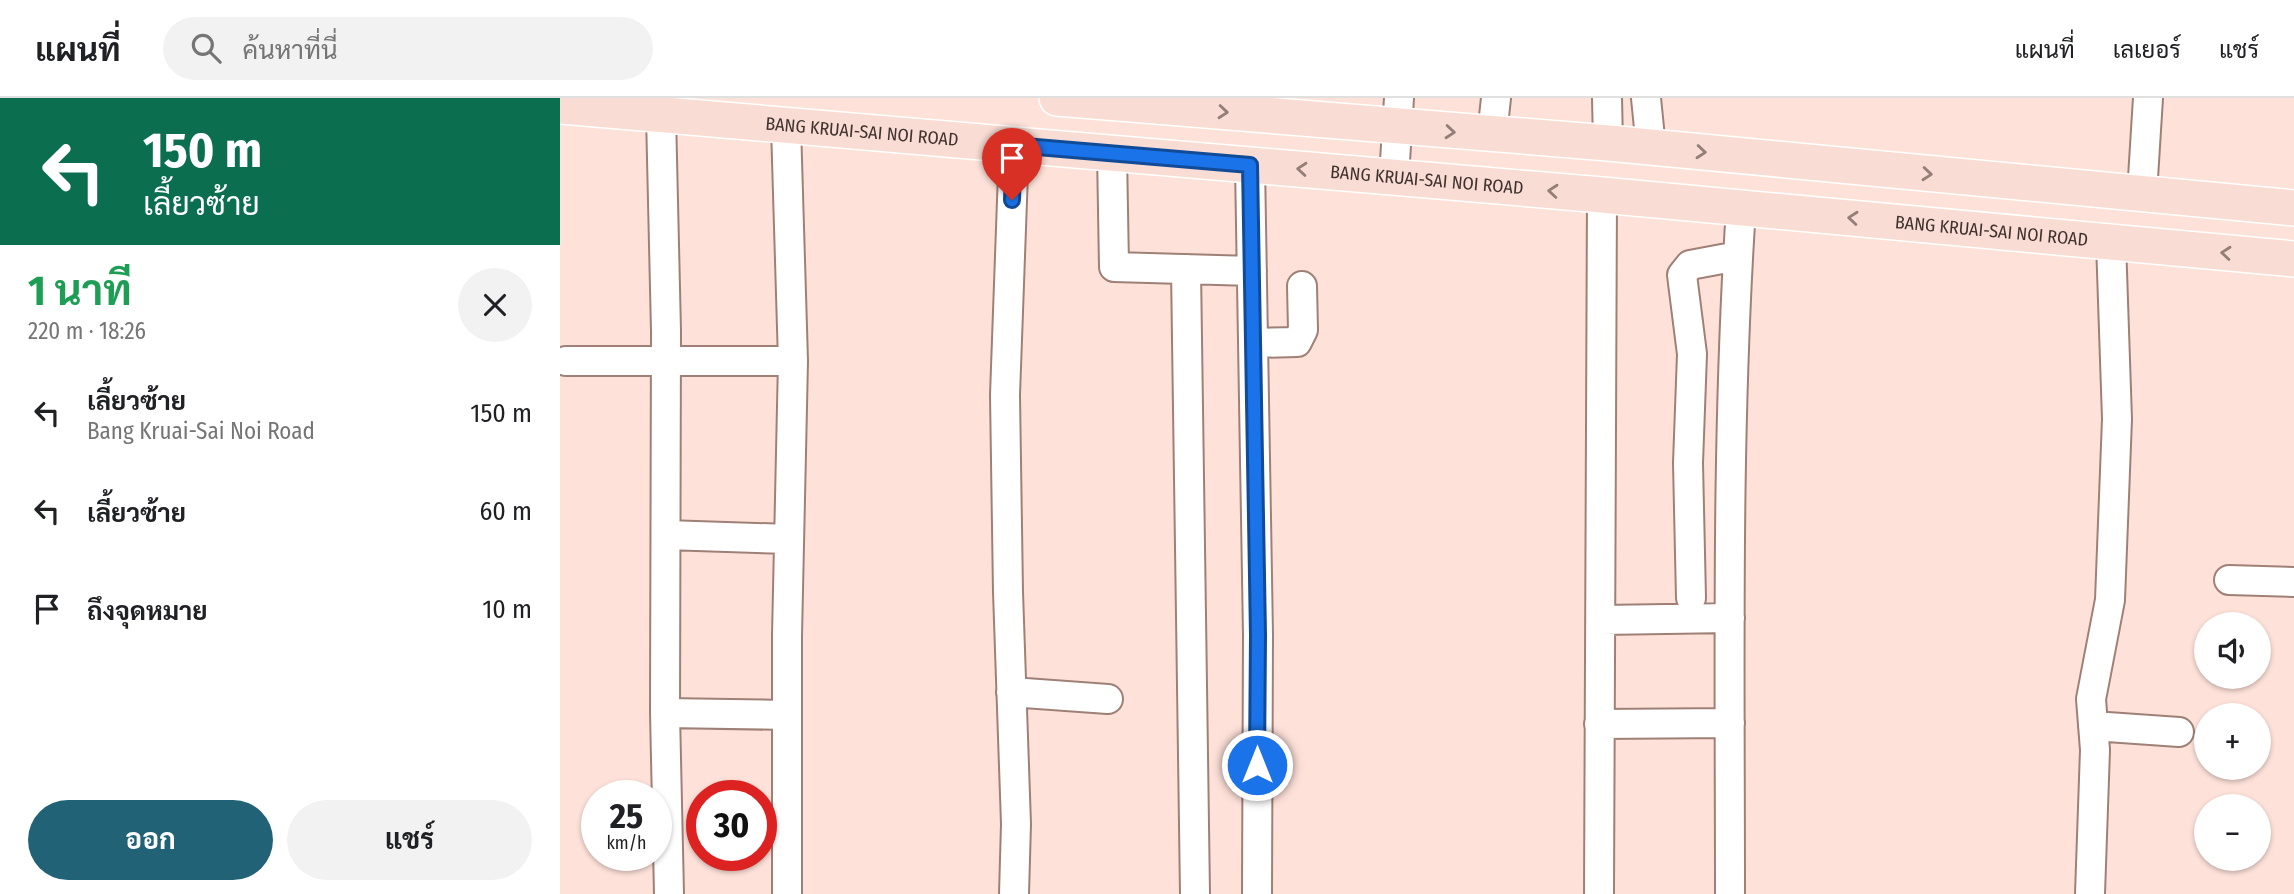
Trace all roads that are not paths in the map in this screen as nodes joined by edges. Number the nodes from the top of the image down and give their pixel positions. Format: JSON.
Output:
{"nodes":[{"id":1,"x":1057,"y":98,"type":"edge"},
{"id":2,"x":1496,"y":98,"type":"edge"},
{"id":3,"x":1607,"y":98,"type":"edge"},
{"id":4,"x":1646,"y":98,"type":"edge"},
{"id":5,"x":2148,"y":98,"type":"edge"},
{"id":6,"x":1174,"y":103,"type":"edge"},
{"id":7,"x":560,"y":106,"type":"edge"},
{"id":8,"x":1398,"y":113,"type":"edge"},
{"id":9,"x":660,"y":115,"type":"junction"},
{"id":10,"x":786,"y":125,"type":"junction"},
{"id":11,"x":1493,"y":135,"type":"junction"},
{"id":12,"x":1608,"y":144,"type":"junction"},
{"id":13,"x":1014,"y":145,"type":"junction"},
{"id":14,"x":1651,"y":148,"type":"junction"},
{"id":15,"x":1112,"y":153,"type":"junction"},
{"id":16,"x":1250,"y":165,"type":"junction"},
{"id":17,"x":1394,"y":177,"type":"junction"},
{"id":18,"x":2142,"y":194,"type":"junction"},
{"id":19,"x":1602,"y":195,"type":"junction"},
{"id":20,"x":1741,"y":208,"type":"junction"},
{"id":21,"x":2294,"y":208,"type":"edge"},
{"id":22,"x":2111,"y":242,"type":"junction"},
{"id":23,"x":1738,"y":256,"type":"junction"},
{"id":24,"x":2294,"y":259,"type":"edge"},
{"id":25,"x":1186,"y":269,"type":"junction"},
{"id":26,"x":1252,"y":271,"type":"junction"},
{"id":27,"x":1302,"y":286,"type":"dead end"},
{"id":28,"x":1254,"y":343,"type":"junction"},
{"id":29,"x":566,"y":361,"type":"dead end"},
{"id":30,"x":793,"y":361,"type":"junction"},
{"id":31,"x":666,"y":362,"type":"junction"},
{"id":32,"x":666,"y":535,"type":"junction"},
{"id":33,"x":789,"y":538,"type":"junction"},
{"id":34,"x":2229,"y":580,"type":"dead end"},
{"id":35,"x":2294,"y":582,"type":"edge"},
{"id":36,"x":1691,"y":598,"type":"dead end"},
{"id":37,"x":1730,"y":618,"type":"junction"},
{"id":38,"x":1602,"y":620,"type":"junction"},
{"id":39,"x":1011,"y":692,"type":"junction"},
{"id":40,"x":1108,"y":699,"type":"dead end"},
{"id":41,"x":665,"y":713,"type":"junction"},
{"id":42,"x":787,"y":715,"type":"junction"},
{"id":43,"x":1730,"y":723,"type":"junction"},
{"id":44,"x":1599,"y":724,"type":"junction"},
{"id":45,"x":2093,"y":726,"type":"junction"},
{"id":46,"x":2179,"y":732,"type":"dead end"},
{"id":47,"x":669,"y":894,"type":"edge"},
{"id":48,"x":787,"y":894,"type":"edge"},
{"id":49,"x":1014,"y":894,"type":"edge"},
{"id":50,"x":1195,"y":894,"type":"edge"},
{"id":51,"x":1256,"y":894,"type":"edge"},
{"id":52,"x":1599,"y":894,"type":"edge"},
{"id":53,"x":1730,"y":894,"type":"edge"},
{"id":54,"x":2090,"y":894,"type":"edge"}],
"edges":[{"from":1,"to":6,"type":"main road"},
{"from":2,"to":11,"type":"street"},
{"from":3,"to":12,"type":"street"},
{"from":4,"to":14,"type":"street"},
{"from":5,"to":18,"type":"street"},
{"from":6,"to":8,"type":"main road","one_way":true},
{"from":7,"to":9,"type":"main road","name":"BANG KRUAI-SAI NOI ROAD"},
{"from":8,"to":11,"type":"main road","one_way":true},
{"from":8,"to":17,"type":"street"},
{"from":9,"to":10,"type":"main road","name":"BANG KRUAI-SAI NOI ROAD"},
{"from":9,"to":31,"type":"street"},
{"from":10,"to":13,"type":"main road","name":"BANG KRUAI-SAI NOI ROAD"},
{"from":10,"to":30,"type":"street"},
{"from":11,"to":12,"type":"main road"},
{"from":12,"to":14,"type":"main road"},
{"from":13,"to":15,"type":"main road","name":"BANG KRUAI-SAI NOI ROAD"},
{"from":13,"to":39,"type":"street"},
{"from":14,"to":18,"type":"main road","one_way":true},
{"from":15,"to":16,"type":"main road","name":"BANG KRUAI-SAI NOI ROAD"},
{"from":15,"to":25,"type":"street"},
{"from":17,"to":16,"type":"main road","name":"BANG KRUAI-SAI NOI ROAD","one_way":true},
{"from":16,"to":26,"type":"street"},
{"from":19,"to":17,"type":"main road","name":"BANG KRUAI-SAI NOI ROAD","one_way":true},
{"from":18,"to":21,"type":"main road"},
{"from":19,"to":20,"type":"main road","name":"BANG KRUAI-SAI NOI ROAD"},
{"from":19,"to":38,"type":"street"},
{"from":22,"to":20,"type":"main road","name":"BANG KRUAI-SAI NOI ROAD","one_way":true},
{"from":20,"to":23,"type":"street"},
{"from":24,"to":22,"type":"main road","name":"BANG KRUAI-SAI NOI ROAD","one_way":true},
{"from":22,"to":45,"type":"street"},
{"from":23,"to":36,"type":"street"},
{"from":23,"to":37,"type":"street"},
{"from":25,"to":26,"type":"street"},
{"from":25,"to":50,"type":"street"},
{"from":26,"to":28,"type":"street"},
{"from":27,"to":28,"type":"street"},
{"from":28,"to":51,"type":"street"},
{"from":29,"to":31,"type":"street"},
{"from":30,"to":31,"type":"street"},
{"from":30,"to":33,"type":"street"},
{"from":31,"to":32,"type":"street"},
{"from":32,"to":33,"type":"street"},
{"from":32,"to":41,"type":"street"},
{"from":33,"to":42,"type":"street"},
{"from":34,"to":35,"type":"street"},
{"from":37,"to":38,"type":"street"},
{"from":37,"to":43,"type":"street"},
{"from":38,"to":44,"type":"street"},
{"from":39,"to":40,"type":"street"},
{"from":39,"to":49,"type":"street"},
{"from":41,"to":42,"type":"street"},
{"from":41,"to":47,"type":"street"},
{"from":42,"to":48,"type":"street"},
{"from":43,"to":44,"type":"street"},
{"from":43,"to":53,"type":"street"},
{"from":44,"to":52,"type":"street"},
{"from":45,"to":46,"type":"street"},
{"from":45,"to":54,"type":"street"}]}
